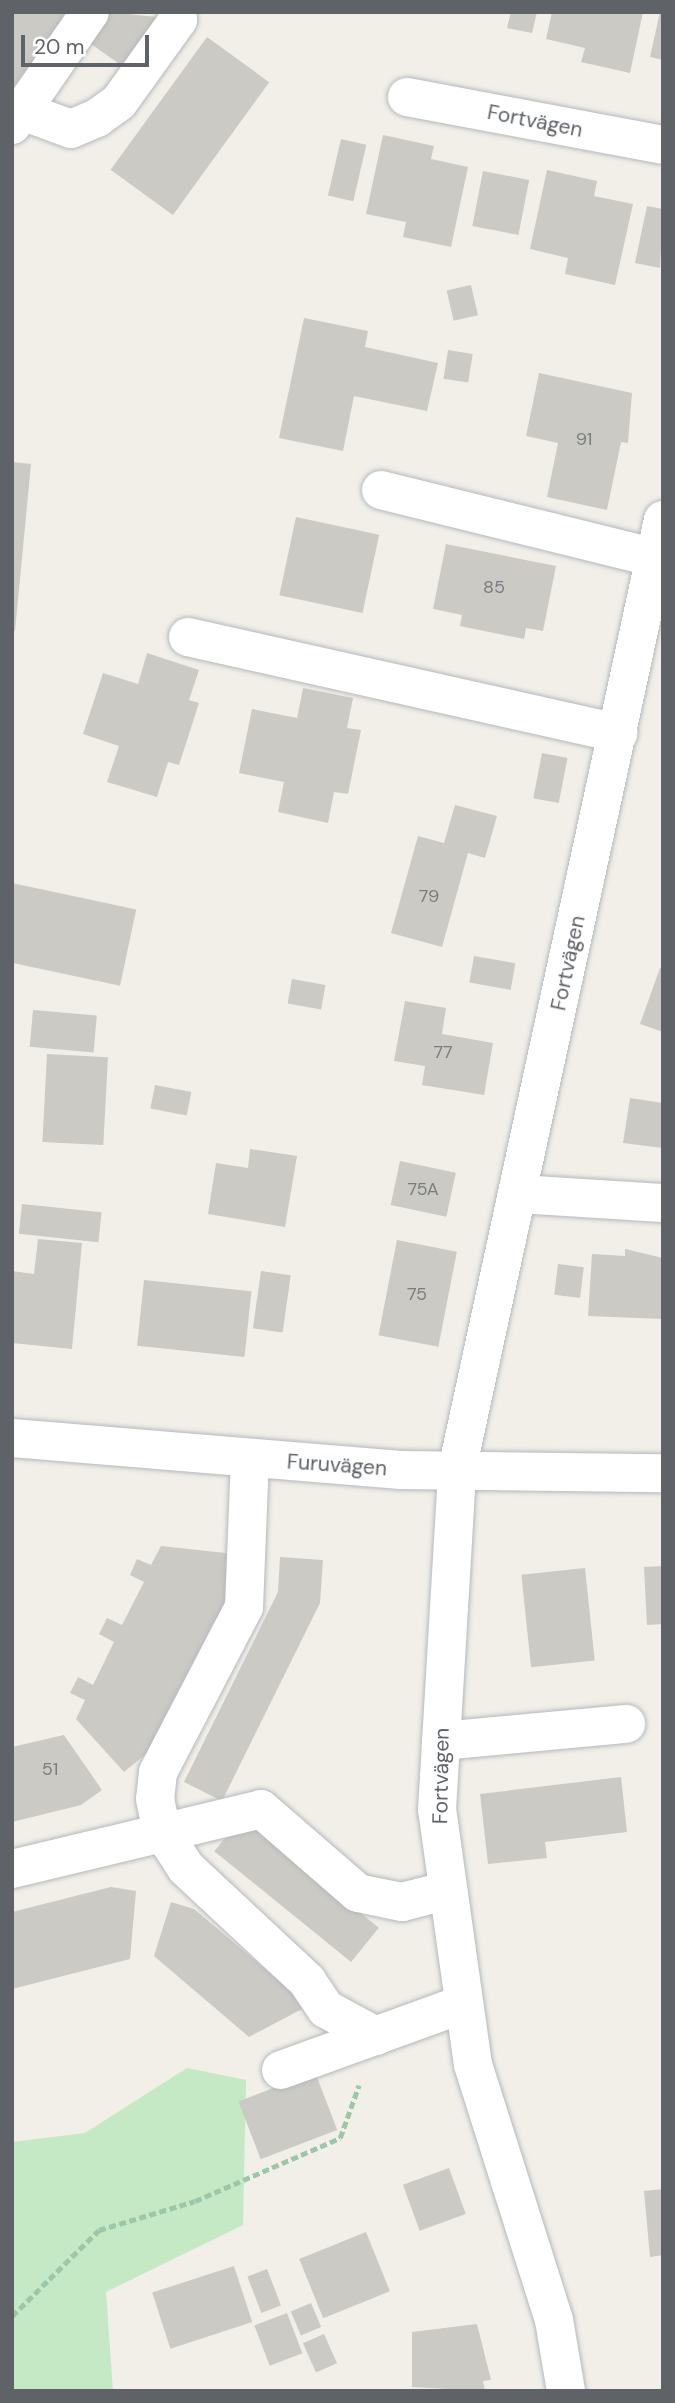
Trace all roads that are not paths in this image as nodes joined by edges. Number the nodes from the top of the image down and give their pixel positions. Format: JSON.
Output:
{"nodes":[{"id":1,"x":90,"y":12,"type":"edge"},
{"id":2,"x":177,"y":12,"type":"edge"},
{"id":3,"x":407,"y":97,"type":"dead end"},
{"id":4,"x":17,"y":118,"type":"edge"},
{"id":5,"x":663,"y":145,"type":"edge"},
{"id":6,"x":381,"y":490,"type":"dead end"},
{"id":7,"x":663,"y":520,"type":"edge"},
{"id":8,"x":655,"y":558,"type":"junction"},
{"id":9,"x":188,"y":637,"type":"dead end"},
{"id":10,"x":648,"y":664,"type":"edge"},
{"id":11,"x":618,"y":733,"type":"junction"},
{"id":12,"x":518,"y":1194,"type":"junction"},
{"id":13,"x":663,"y":1203,"type":"edge"},
{"id":14,"x":12,"y":1438,"type":"edge"},
{"id":15,"x":250,"y":1458,"type":"junction"},
{"id":16,"x":457,"y":1470,"type":"junction"},
{"id":17,"x":663,"y":1473,"type":"edge"},
{"id":18,"x":626,"y":1724,"type":"dead end"},
{"id":19,"x":441,"y":1741,"type":"junction"},
{"id":20,"x":162,"y":1831,"type":"junction"},
{"id":21,"x":12,"y":1869,"type":"edge"},
{"id":22,"x":445,"y":1891,"type":"junction"},
{"id":23,"x":463,"y":2004,"type":"junction"},
{"id":24,"x":376,"y":2036,"type":"junction"},
{"id":25,"x":281,"y":2070,"type":"dead end"},
{"id":26,"x":566,"y":2391,"type":"edge"}],
"edges":[{"from":1,"to":4,"type":"street"},
{"from":2,"to":4,"type":"street"},
{"from":3,"to":5,"type":"street","name":"Fortvägen"},
{"from":6,"to":8,"type":"street"},
{"from":7,"to":8,"type":"street","name":"Fortvägen"},
{"from":8,"to":10,"type":"street","name":"Fortvägen"},
{"from":9,"to":11,"type":"street"},
{"from":10,"to":11,"type":"street","name":"Fortvägen"},
{"from":11,"to":12,"type":"street","name":"Fortvägen"},
{"from":12,"to":13,"type":"street"},
{"from":12,"to":16,"type":"street","name":"Fortvägen"},
{"from":14,"to":15,"type":"street","name":"Furuvägen"},
{"from":15,"to":16,"type":"street","name":"Furuvägen"},
{"from":15,"to":20,"type":"street"},
{"from":16,"to":17,"type":"street","name":"Furuvägen"},
{"from":16,"to":19,"type":"street","name":"Fortvägen"},
{"from":18,"to":19,"type":"street"},
{"from":19,"to":22,"type":"street","name":"Fortvägen"},
{"from":20,"to":21,"type":"street"},
{"from":20,"to":22,"type":"street"},
{"from":20,"to":24,"type":"street"},
{"from":22,"to":23,"type":"street","name":"Fortvägen"},
{"from":23,"to":24,"type":"street"},
{"from":23,"to":26,"type":"street","name":"Fortvägen"},
{"from":24,"to":25,"type":"street"}]}
